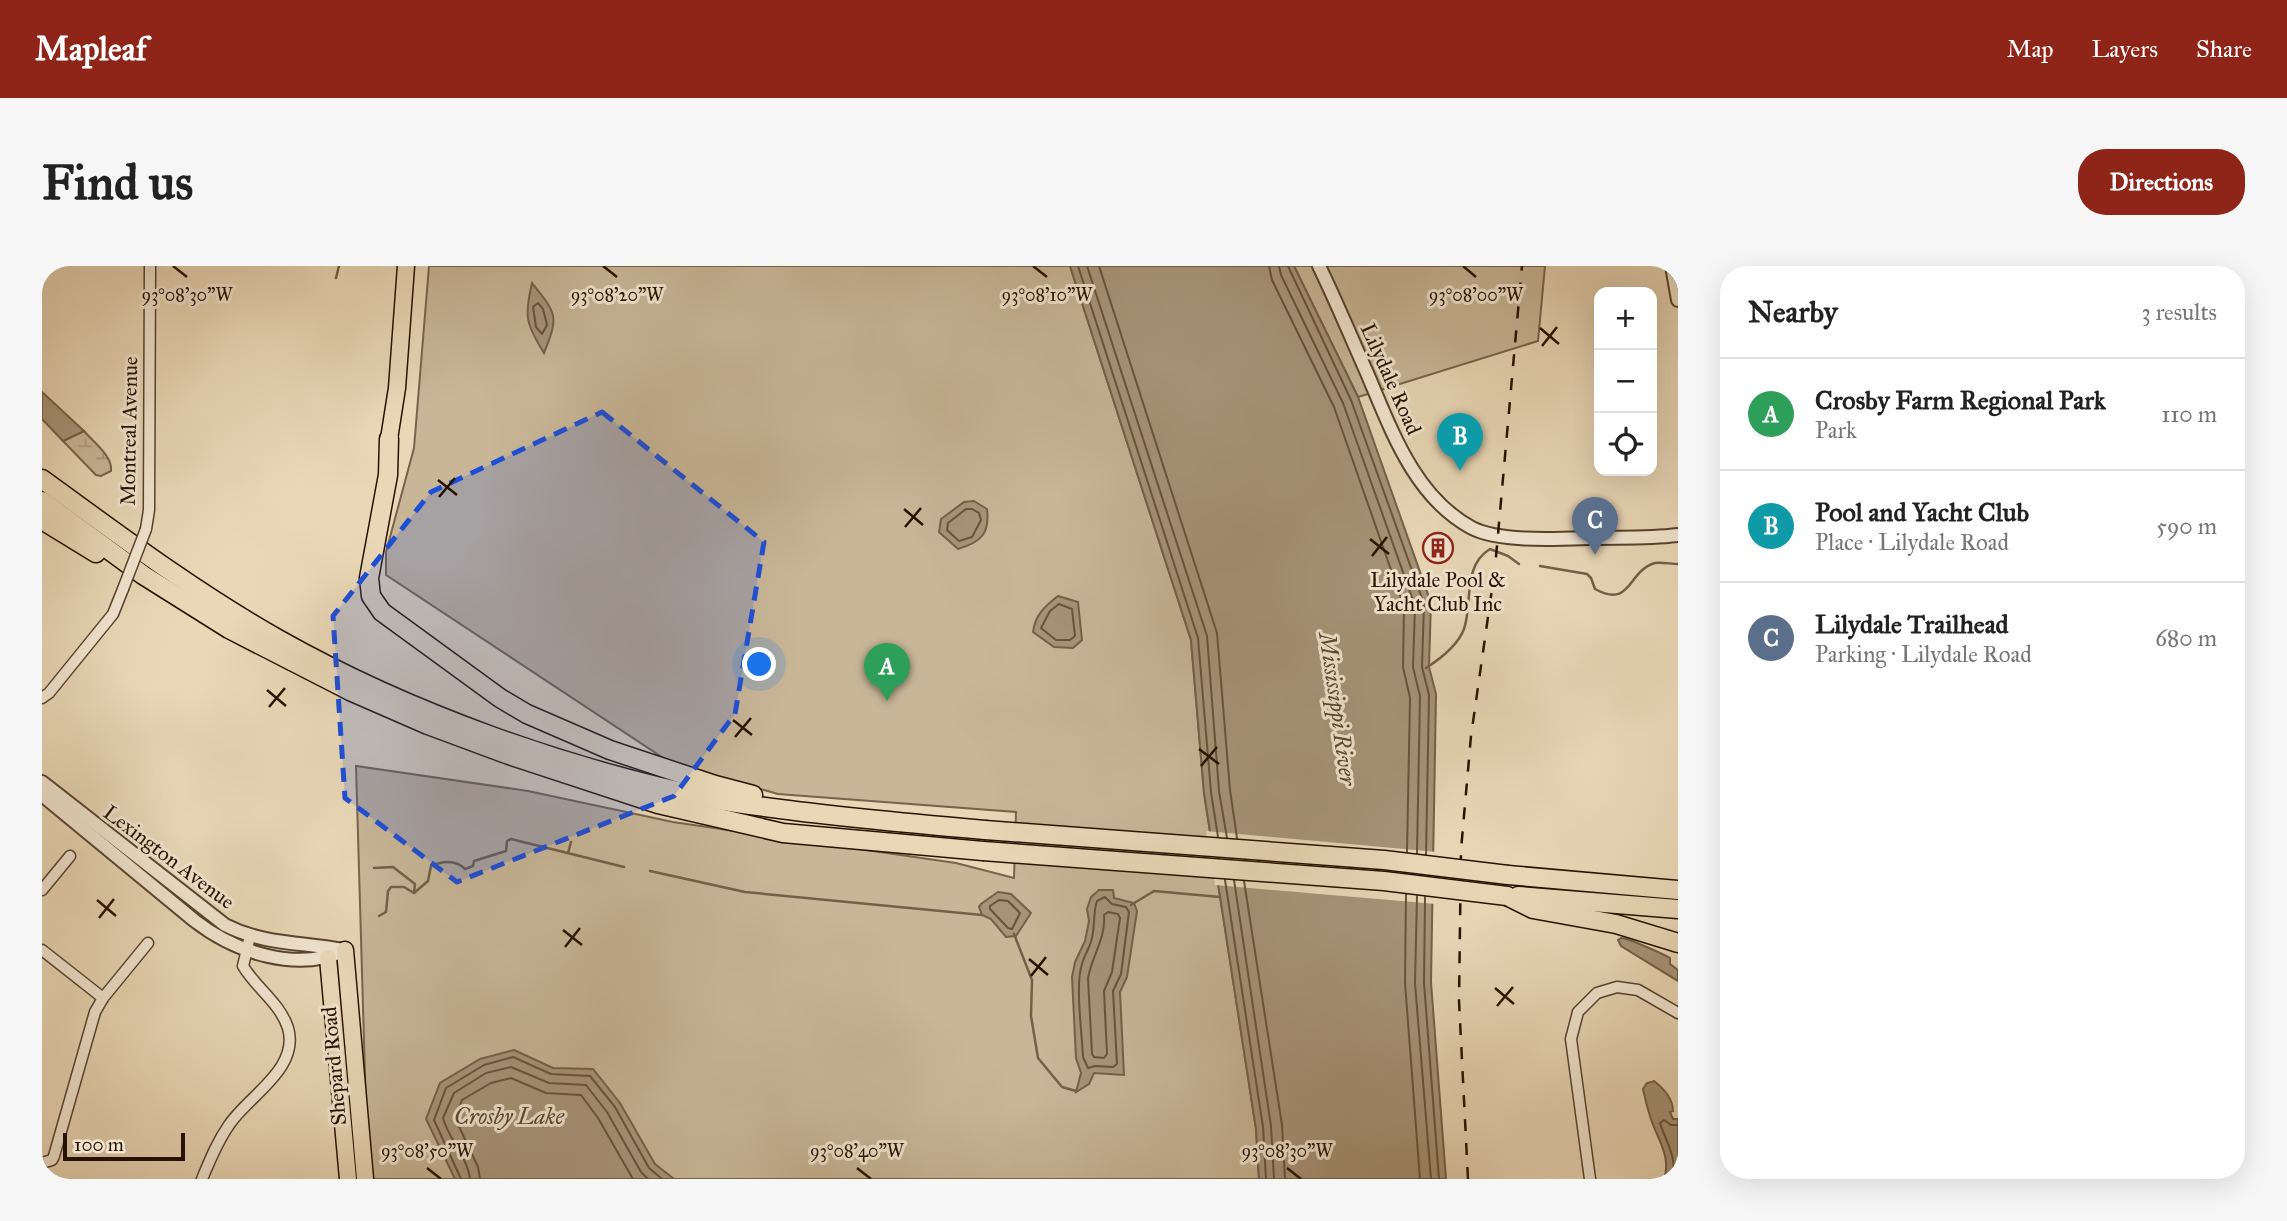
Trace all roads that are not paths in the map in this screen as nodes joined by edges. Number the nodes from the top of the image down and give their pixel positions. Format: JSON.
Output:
{"nodes":[{"id":1,"x":150,"y":266,"type":"edge"},
{"id":2,"x":406,"y":266,"type":"edge"},
{"id":3,"x":1319,"y":266,"type":"edge"},
{"id":4,"x":1672,"y":266,"type":"edge"},
{"id":5,"x":1678,"y":300,"type":"edge"},
{"id":6,"x":389,"y":439,"type":"joint"},
{"id":7,"x":42,"y":467,"type":"edge"},
{"id":8,"x":42,"y":479,"type":"edge"},
{"id":9,"x":42,"y":501,"type":"edge"},
{"id":10,"x":80,"y":507,"type":"junction"},
{"id":11,"x":42,"y":520,"type":"edge"},
{"id":12,"x":1678,"y":535,"type":"edge"},
{"id":13,"x":184,"y":602,"type":"junction"},
{"id":14,"x":318,"y":667,"type":"junction"},
{"id":15,"x":352,"y":684,"type":"junction"},
{"id":16,"x":46,"y":696,"type":"edge"},
{"id":17,"x":42,"y":708,"type":"edge"},
{"id":18,"x":42,"y":782,"type":"edge"},
{"id":19,"x":42,"y":795,"type":"edge"},
{"id":20,"x":807,"y":812,"type":"junction"},
{"id":21,"x":70,"y":856,"type":"dead end"},
{"id":22,"x":1516,"y":875,"type":"junction"},
{"id":23,"x":1678,"y":880,"type":"edge"},
{"id":24,"x":42,"y":890,"type":"edge"},
{"id":25,"x":1678,"y":890,"type":"edge"},
{"id":26,"x":1507,"y":896,"type":"junction"},
{"id":27,"x":1678,"y":909,"type":"edge"},
{"id":28,"x":250,"y":936,"type":"junction"},
{"id":29,"x":148,"y":943,"type":"dead end"},
{"id":30,"x":1678,"y":943,"type":"edge"},
{"id":31,"x":246,"y":949,"type":"junction"},
{"id":32,"x":42,"y":950,"type":"edge"},
{"id":33,"x":345,"y":950,"type":"junction"},
{"id":34,"x":328,"y":958,"type":"junction"},
{"id":35,"x":103,"y":998,"type":"junction"},
{"id":36,"x":1678,"y":1013,"type":"edge"},
{"id":37,"x":42,"y":1163,"type":"edge"},
{"id":38,"x":202,"y":1179,"type":"edge"},
{"id":39,"x":348,"y":1179,"type":"edge"},
{"id":40,"x":365,"y":1179,"type":"edge"},
{"id":41,"x":1590,"y":1179,"type":"edge"}],
"edges":[{"from":1,"to":16,"type":"street","name":"Montreal Avenue","bridge":true},
{"from":2,"to":6,"type":"highway"},
{"from":3,"to":12,"type":"street","name":"Lilydale Road"},
{"from":4,"to":5,"type":"street"},
{"from":6,"to":20,"type":"highway"},
{"from":7,"to":10,"type":"highway"},
{"from":8,"to":10,"type":"highway"},
{"from":9,"to":13,"type":"highway"},
{"from":10,"to":14,"type":"highway"},
{"from":11,"to":13,"type":"highway"},
{"from":13,"to":14,"type":"highway"},
{"from":14,"to":15,"type":"highway"},
{"from":15,"to":20,"type":"highway"},
{"from":15,"to":26,"type":"highway","bridge":true},
{"from":16,"to":17,"type":"street","name":"Montreal Avenue"},
{"from":18,"to":28,"type":"street","name":"Lexington Avenue"},
{"from":19,"to":31,"type":"street","name":"Lexington Avenue"},
{"from":20,"to":22,"type":"highway","bridge":true},
{"from":21,"to":24,"type":"street"},
{"from":22,"to":23,"type":"highway"},
{"from":22,"to":25,"type":"highway"},
{"from":26,"to":27,"type":"highway"},
{"from":26,"to":30,"type":"highway"},
{"from":28,"to":31,"type":"street"},
{"from":28,"to":33,"type":"street","name":"Lexington Avenue"},
{"from":29,"to":35,"type":"street"},
{"from":31,"to":34,"type":"street","name":"Lexington Avenue"},
{"from":31,"to":38,"type":"street"},
{"from":32,"to":35,"type":"street"},
{"from":33,"to":34,"type":"street","name":"Lexington Avenue"},
{"from":33,"to":40,"type":"highway","name":"Shepard Road"},
{"from":34,"to":39,"type":"highway","name":"Shepard Road"},
{"from":35,"to":37,"type":"street"},
{"from":36,"to":41,"type":"street"}]}
